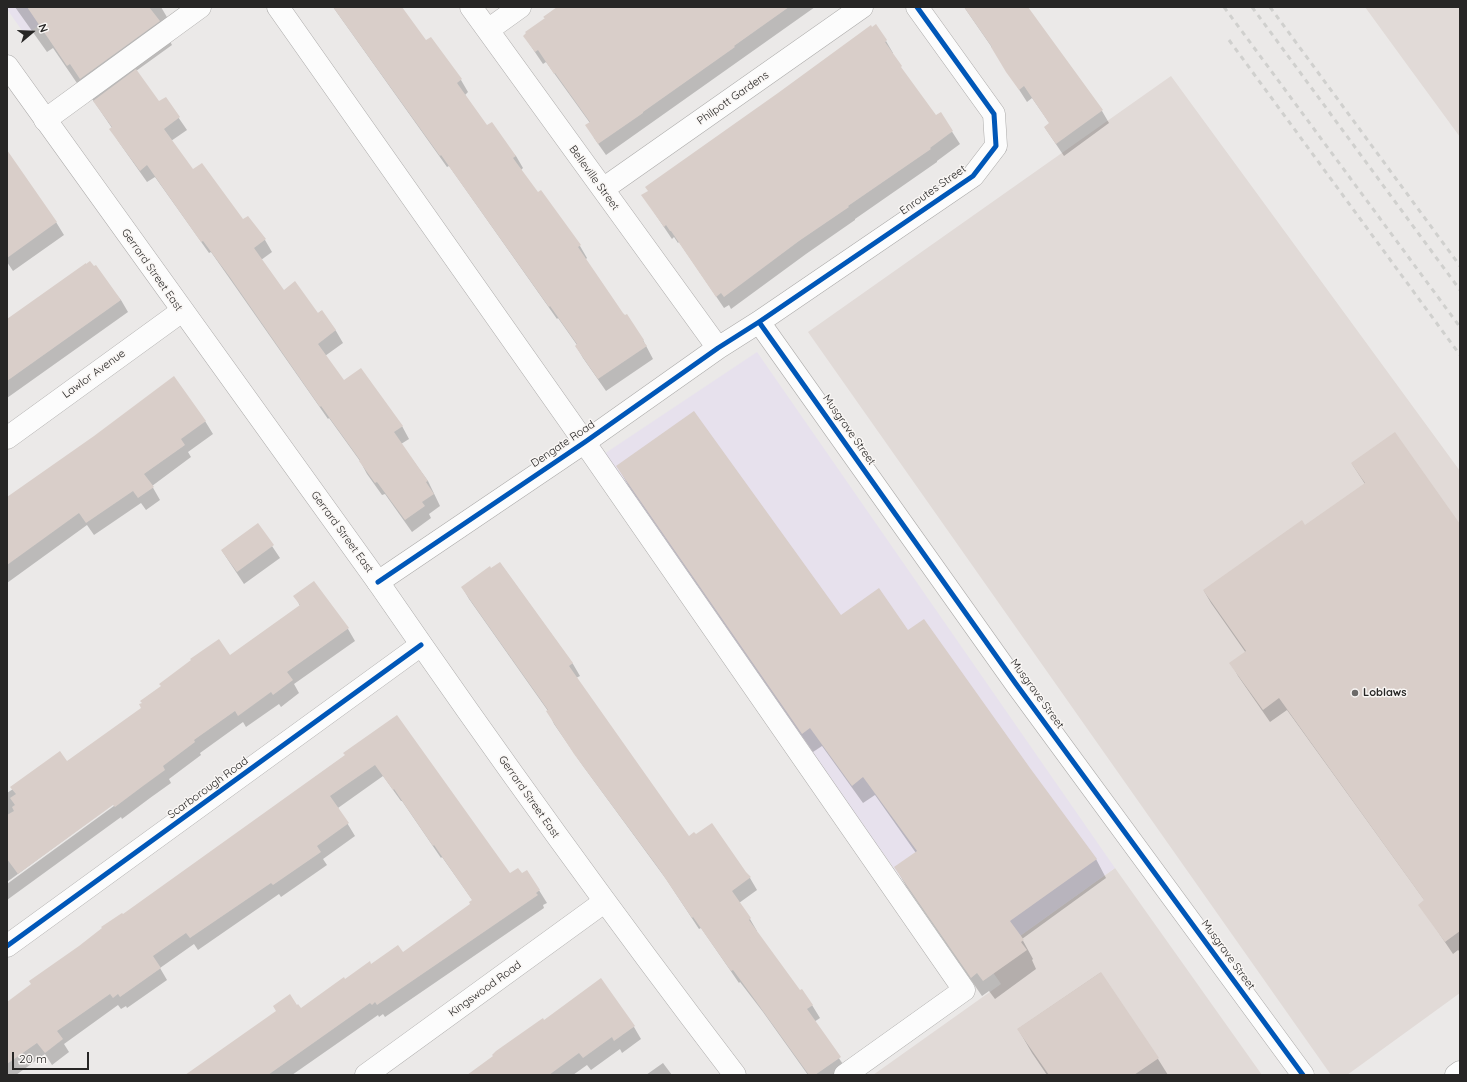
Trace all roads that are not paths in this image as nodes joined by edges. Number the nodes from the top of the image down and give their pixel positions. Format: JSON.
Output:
{"nodes":[{"id":1,"x":200,"y":7,"type":"edge"},
{"id":2,"x":278,"y":7,"type":"edge"},
{"id":3,"x":471,"y":7,"type":"edge"},
{"id":4,"x":520,"y":7,"type":"edge"},
{"id":5,"x":862,"y":7,"type":"edge"},
{"id":6,"x":917,"y":7,"type":"edge"},
{"id":7,"x":488,"y":30,"type":"junction"},
{"id":8,"x":7,"y":66,"type":"edge"},
{"id":9,"x":45,"y":120,"type":"junction"},
{"id":10,"x":603,"y":190,"type":"junction"},
{"id":11,"x":182,"y":311,"type":"junction"},
{"id":12,"x":759,"y":322,"type":"junction"},
{"id":13,"x":718,"y":348,"type":"junction"},
{"id":14,"x":7,"y":438,"type":"edge"},
{"id":15,"x":585,"y":442,"type":"junction"},
{"id":16,"x":378,"y":582,"type":"junction"},
{"id":17,"x":421,"y":646,"type":"junction"},
{"id":18,"x":604,"y":902,"type":"junction"},
{"id":19,"x":7,"y":946,"type":"edge"},
{"id":20,"x":1460,"y":1072,"type":"edge"},
{"id":21,"x":366,"y":1075,"type":"edge"},
{"id":22,"x":735,"y":1075,"type":"edge"},
{"id":23,"x":845,"y":1075,"type":"edge"},
{"id":24,"x":1303,"y":1075,"type":"edge"},
{"id":25,"x":1456,"y":1075,"type":"edge"}],
"edges":[{"from":1,"to":9,"type":"street"},
{"from":2,"to":15,"type":"street"},
{"from":3,"to":7,"type":"street","name":"Belleville Street"},
{"from":4,"to":7,"type":"street"},
{"from":5,"to":10,"type":"street","name":"Philpott Gardens"},
{"from":6,"to":12,"type":"street","name":"Enroutes Street"},
{"from":7,"to":10,"type":"street","name":"Belleville Street"},
{"from":8,"to":9,"type":"street","name":"Gerrard Street East"},
{"from":9,"to":11,"type":"street","name":"Gerrard Street East"},
{"from":10,"to":13,"type":"street","name":"Belleville Street"},
{"from":11,"to":14,"type":"street","name":"Lawlor Avenue"},
{"from":11,"to":16,"type":"street","name":"Gerrard Street East"},
{"from":12,"to":13,"type":"street","name":"Dengate Road"},
{"from":12,"to":24,"type":"street","name":"Musgrave Street"},
{"from":13,"to":15,"type":"street","name":"Dengate Road"},
{"from":15,"to":16,"type":"street","name":"Dengate Road"},
{"from":15,"to":23,"type":"street"},
{"from":16,"to":17,"type":"street","name":"Gerrard Street East"},
{"from":17,"to":18,"type":"street","name":"Gerrard Street East"},
{"from":17,"to":19,"type":"street","name":"Scarborough Road"},
{"from":18,"to":21,"type":"street","name":"Kingswood Road"},
{"from":18,"to":22,"type":"street","name":"Gerrard Street East"},
{"from":20,"to":25,"type":"street"}]}
